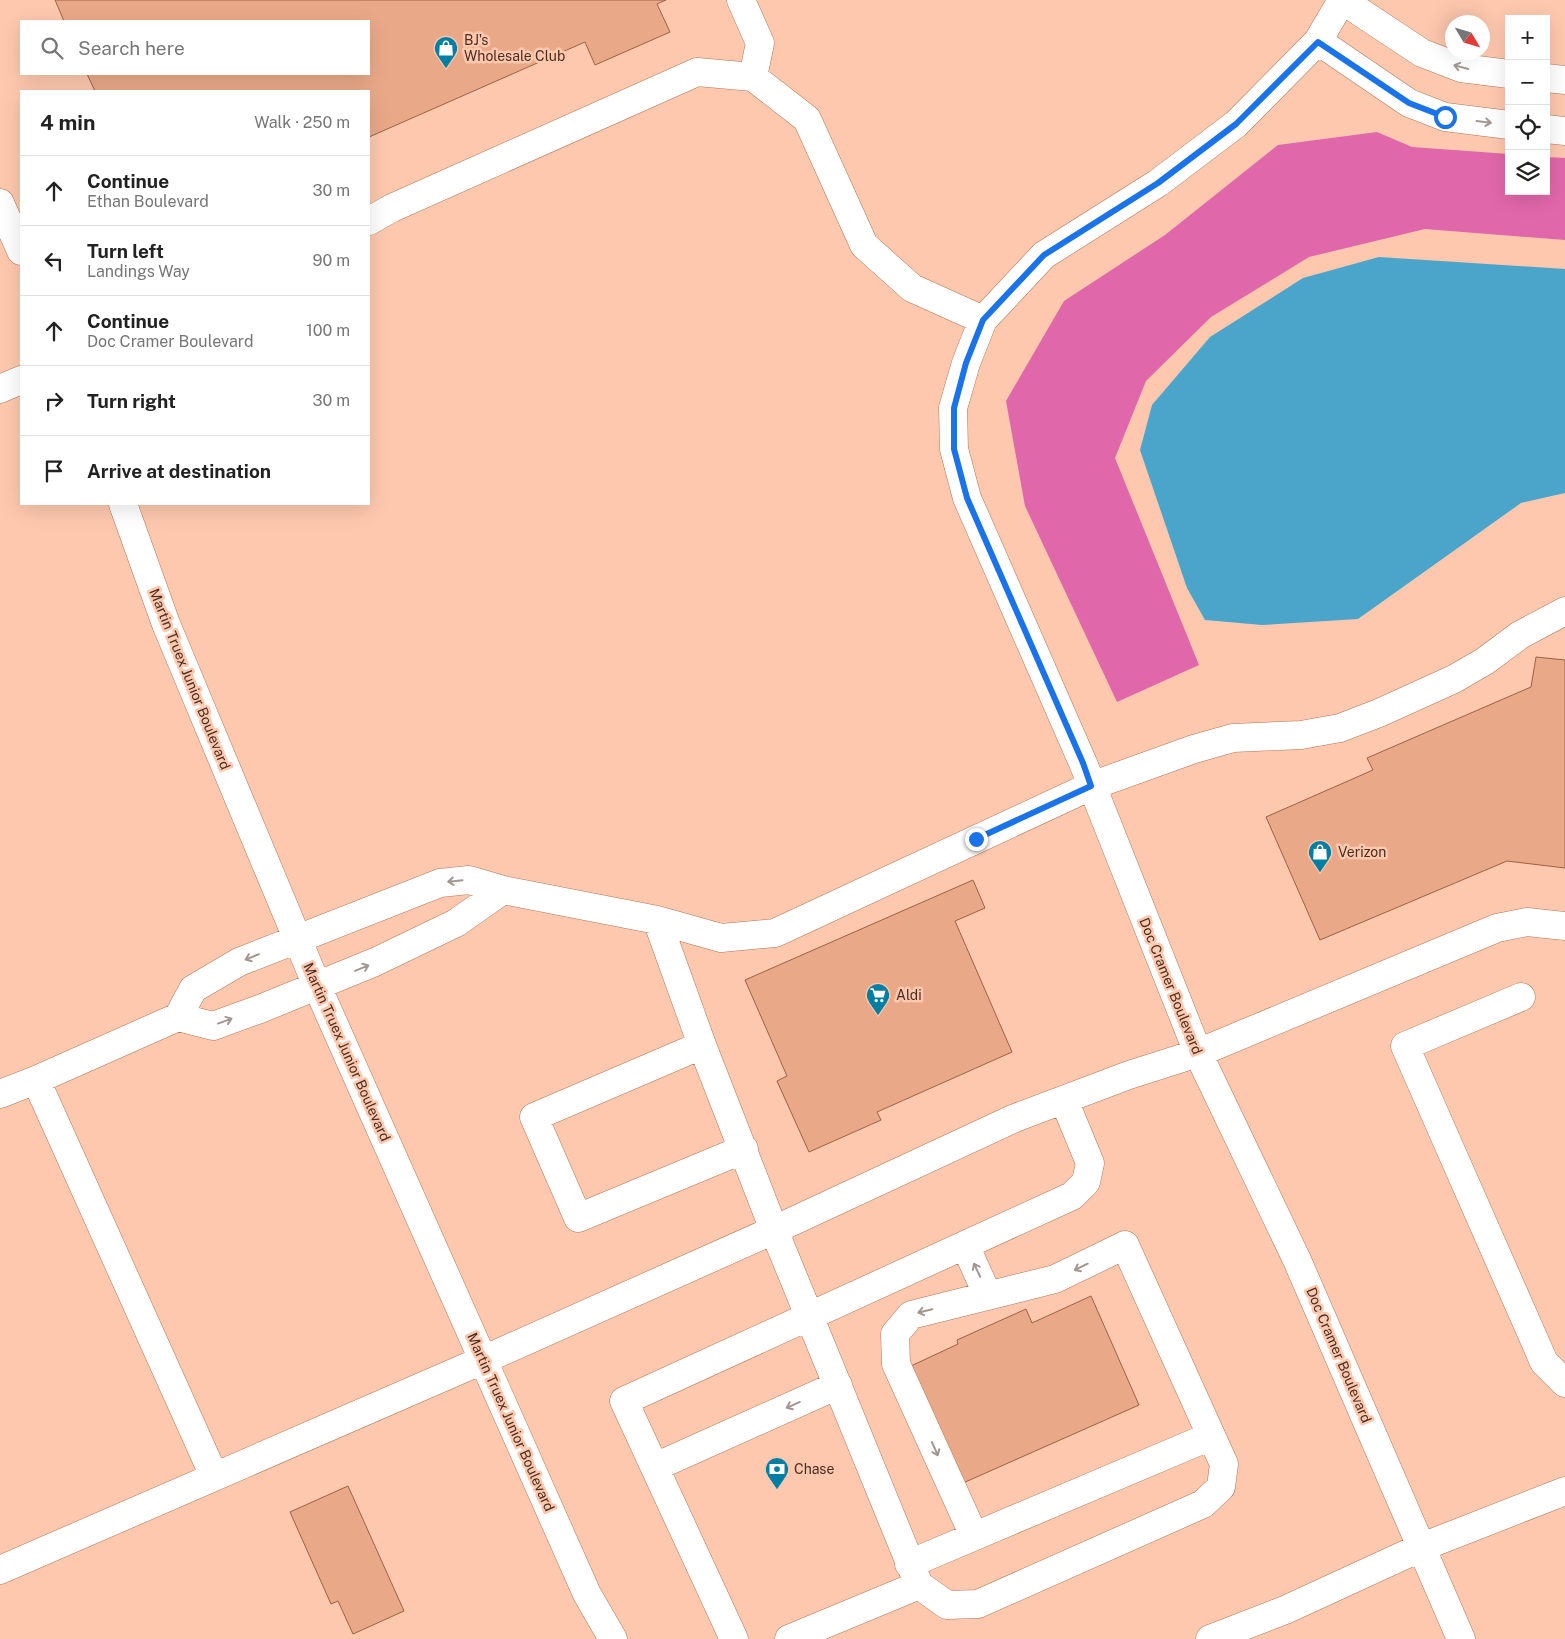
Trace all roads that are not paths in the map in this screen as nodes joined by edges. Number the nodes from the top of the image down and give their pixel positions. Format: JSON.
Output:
{"nodes":[{"id":1,"x":742,"y":0,"type":"edge"},
{"id":2,"x":1342,"y":0,"type":"edge"},
{"id":3,"x":1318,"y":42,"type":"junction"},
{"id":4,"x":1505,"y":74,"type":"edge"},
{"id":5,"x":753,"y":77,"type":"junction"},
{"id":6,"x":1550,"y":78,"type":"edge"},
{"id":7,"x":1565,"y":80,"type":"edge"},
{"id":8,"x":1505,"y":124,"type":"edge"},
{"id":9,"x":1550,"y":129,"type":"edge"},
{"id":10,"x":1565,"y":131,"type":"edge"},
{"id":11,"x":0,"y":203,"type":"edge"},
{"id":12,"x":370,"y":220,"type":"edge"},
{"id":13,"x":20,"y":249,"type":"edge"},
{"id":14,"x":983,"y":320,"type":"junction"},
{"id":15,"x":20,"y":380,"type":"edge"},
{"id":16,"x":0,"y":389,"type":"edge"},
{"id":17,"x":123,"y":505,"type":"edge"},
{"id":18,"x":1565,"y":611,"type":"edge"},
{"id":19,"x":1091,"y":786,"type":"junction"},
{"id":20,"x":503,"y":890,"type":"junction"},
{"id":21,"x":657,"y":920,"type":"junction"},
{"id":22,"x":1565,"y":926,"type":"edge"},
{"id":23,"x":297,"y":939,"type":"junction"},
{"id":24,"x":317,"y":986,"type":"junction"},
{"id":25,"x":1521,"y":997,"type":"dead end"},
{"id":26,"x":178,"y":1017,"type":"junction"},
{"id":27,"x":702,"y":1045,"type":"junction"},
{"id":28,"x":1198,"y":1053,"type":"junction"},
{"id":29,"x":36,"y":1080,"type":"junction"},
{"id":30,"x":0,"y":1094,"type":"edge"},
{"id":31,"x":1064,"y":1100,"type":"junction"},
{"id":32,"x":744,"y":1149,"type":"junction"},
{"id":33,"x":774,"y":1230,"type":"junction"},
{"id":34,"x":965,"y":1245,"type":"junction"},
{"id":35,"x":988,"y":1296,"type":"junction"},
{"id":36,"x":810,"y":1316,"type":"junction"},
{"id":37,"x":483,"y":1360,"type":"junction"},
{"id":38,"x":1565,"y":1383,"type":"edge"},
{"id":39,"x":838,"y":1385,"type":"junction"},
{"id":40,"x":1211,"y":1436,"type":"junction"},
{"id":41,"x":654,"y":1467,"type":"junction"},
{"id":42,"x":214,"y":1476,"type":"junction"},
{"id":43,"x":1565,"y":1491,"type":"edge"},
{"id":44,"x":974,"y":1536,"type":"junction"},
{"id":45,"x":1422,"y":1547,"type":"junction"},
{"id":46,"x":0,"y":1570,"type":"edge"},
{"id":47,"x":914,"y":1574,"type":"junction"},
{"id":48,"x":587,"y":1594,"type":"junction"},
{"id":49,"x":1285,"y":1610,"type":"junction"},
{"id":50,"x":601,"y":1639,"type":"edge"},
{"id":51,"x":613,"y":1639,"type":"edge"},
{"id":52,"x":734,"y":1639,"type":"edge"},
{"id":53,"x":789,"y":1639,"type":"edge"},
{"id":54,"x":1210,"y":1639,"type":"edge"},
{"id":55,"x":1243,"y":1639,"type":"edge"},
{"id":56,"x":1461,"y":1639,"type":"edge"}],
"edges":[{"from":1,"to":5,"type":"street"},
{"from":2,"to":3,"type":"street"},
{"from":4,"to":2,"type":"street","one_way":true},
{"from":3,"to":8,"type":"street","one_way":true},
{"from":3,"to":14,"type":"street"},
{"from":5,"to":12,"type":"street"},
{"from":5,"to":14,"type":"street"},
{"from":6,"to":7,"type":"street"},
{"from":9,"to":10,"type":"street"},
{"from":11,"to":13,"type":"street"},
{"from":14,"to":19,"type":"street","name":"Doc Cramer Boulevard"},
{"from":15,"to":16,"type":"street"},
{"from":17,"to":23,"type":"street","name":"Martin Truex Junior Boulevard"},
{"from":18,"to":19,"type":"street"},
{"from":19,"to":21,"type":"street"},
{"from":19,"to":28,"type":"street","name":"Doc Cramer Boulevard"},
{"from":20,"to":21,"type":"street"},
{"from":20,"to":23,"type":"street","one_way":true},
{"from":24,"to":20,"type":"street","one_way":true},
{"from":21,"to":27,"type":"street"},
{"from":22,"to":28,"type":"street"},
{"from":23,"to":24,"type":"street","name":"Martin Truex Junior Boulevard"},
{"from":23,"to":26,"type":"street","one_way":true},
{"from":26,"to":24,"type":"street","one_way":true},
{"from":24,"to":37,"type":"street","name":"Martin Truex Junior Boulevard"},
{"from":25,"to":38,"type":"street"},
{"from":26,"to":29,"type":"street"},
{"from":27,"to":32,"type":"street"},
{"from":27,"to":32,"type":"street"},
{"from":28,"to":31,"type":"street"},
{"from":28,"to":45,"type":"street","name":"Doc Cramer Boulevard"},
{"from":29,"to":30,"type":"street"},
{"from":29,"to":42,"type":"street"},
{"from":31,"to":33,"type":"street"},
{"from":31,"to":34,"type":"street"},
{"from":32,"to":33,"type":"street"},
{"from":33,"to":36,"type":"street"},
{"from":33,"to":37,"type":"street"},
{"from":35,"to":34,"type":"street","one_way":true},
{"from":34,"to":36,"type":"street"},
{"from":40,"to":35,"type":"street","one_way":true},
{"from":35,"to":44,"type":"street","one_way":true},
{"from":36,"to":39,"type":"street"},
{"from":36,"to":41,"type":"street"},
{"from":37,"to":42,"type":"street"},
{"from":37,"to":48,"type":"street","name":"Martin Truex Junior Boulevard"},
{"from":39,"to":41,"type":"street","one_way":true},
{"from":39,"to":47,"type":"street"},
{"from":40,"to":44,"type":"street"},
{"from":40,"to":47,"type":"street"},
{"from":41,"to":52,"type":"street"},
{"from":42,"to":46,"type":"street"},
{"from":43,"to":45,"type":"street"},
{"from":44,"to":47,"type":"street"},
{"from":45,"to":49,"type":"street"},
{"from":45,"to":56,"type":"street","name":"Doc Cramer Boulevard"},
{"from":47,"to":53,"type":"street"},
{"from":48,"to":50,"type":"street","name":"Martin Truex Junior Boulevard"},
{"from":48,"to":51,"type":"street","name":"Martin Truex Junior Boulevard"},
{"from":49,"to":54,"type":"street"},
{"from":49,"to":55,"type":"street"}]}
